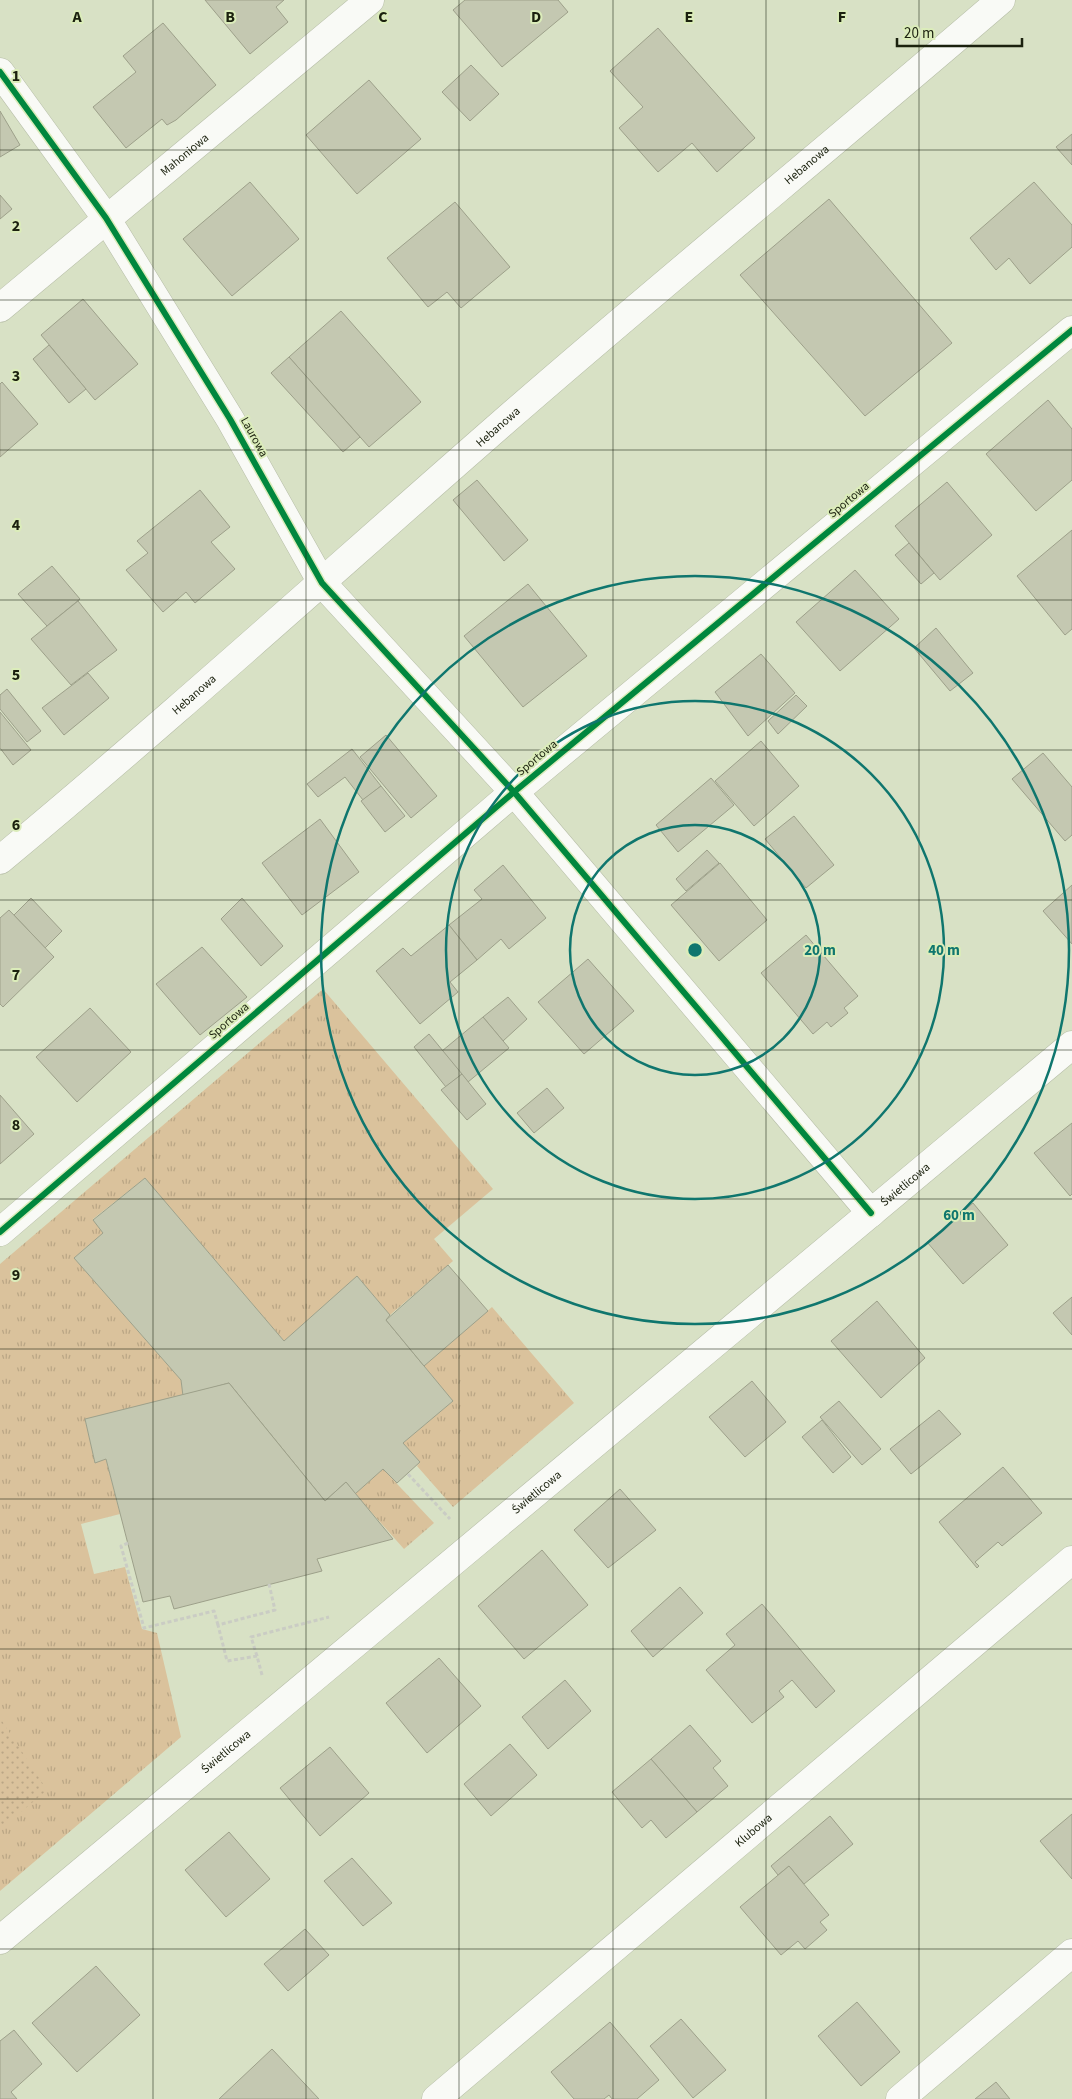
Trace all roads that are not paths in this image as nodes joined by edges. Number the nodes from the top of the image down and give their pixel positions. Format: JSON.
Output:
{"nodes":[{"id":1,"x":370,"y":0,"type":"edge"},
{"id":2,"x":1000,"y":0,"type":"edge"},
{"id":3,"x":0,"y":72,"type":"edge"},
{"id":4,"x":106,"y":218,"type":"junction"},
{"id":5,"x":0,"y":308,"type":"edge"},
{"id":6,"x":1072,"y":330,"type":"edge"},
{"id":7,"x":322,"y":583,"type":"junction"},
{"id":8,"x":514,"y":792,"type":"junction"},
{"id":9,"x":0,"y":860,"type":"edge"},
{"id":10,"x":1072,"y":1046,"type":"edge"},
{"id":11,"x":871,"y":1213,"type":"junction"},
{"id":12,"x":0,"y":1232,"type":"edge"},
{"id":13,"x":1072,"y":1560,"type":"edge"},
{"id":14,"x":0,"y":1940,"type":"edge"},
{"id":15,"x":1072,"y":1953,"type":"edge"},
{"id":16,"x":436,"y":2099,"type":"edge"},
{"id":17,"x":900,"y":2099,"type":"edge"}],
"edges":[{"from":1,"to":4,"type":"street","name":"Mahoniowa"},
{"from":2,"to":7,"type":"street","name":"Hebanowa"},
{"from":3,"to":4,"type":"street","name":"Laurowa"},
{"from":4,"to":5,"type":"street","name":"Mahoniowa"},
{"from":4,"to":7,"type":"street","name":"Laurowa"},
{"from":6,"to":8,"type":"street","name":"Sportowa"},
{"from":7,"to":8,"type":"street","name":"Laurowa"},
{"from":7,"to":9,"type":"street","name":"Hebanowa"},
{"from":8,"to":11,"type":"street","name":"Laurowa"},
{"from":8,"to":12,"type":"street","name":"Sportowa"},
{"from":10,"to":11,"type":"street","name":"Świetlicowa"},
{"from":11,"to":14,"type":"street","name":"Świetlicowa"},
{"from":13,"to":16,"type":"street","name":"Klubowa"},
{"from":15,"to":17,"type":"street"}]}
